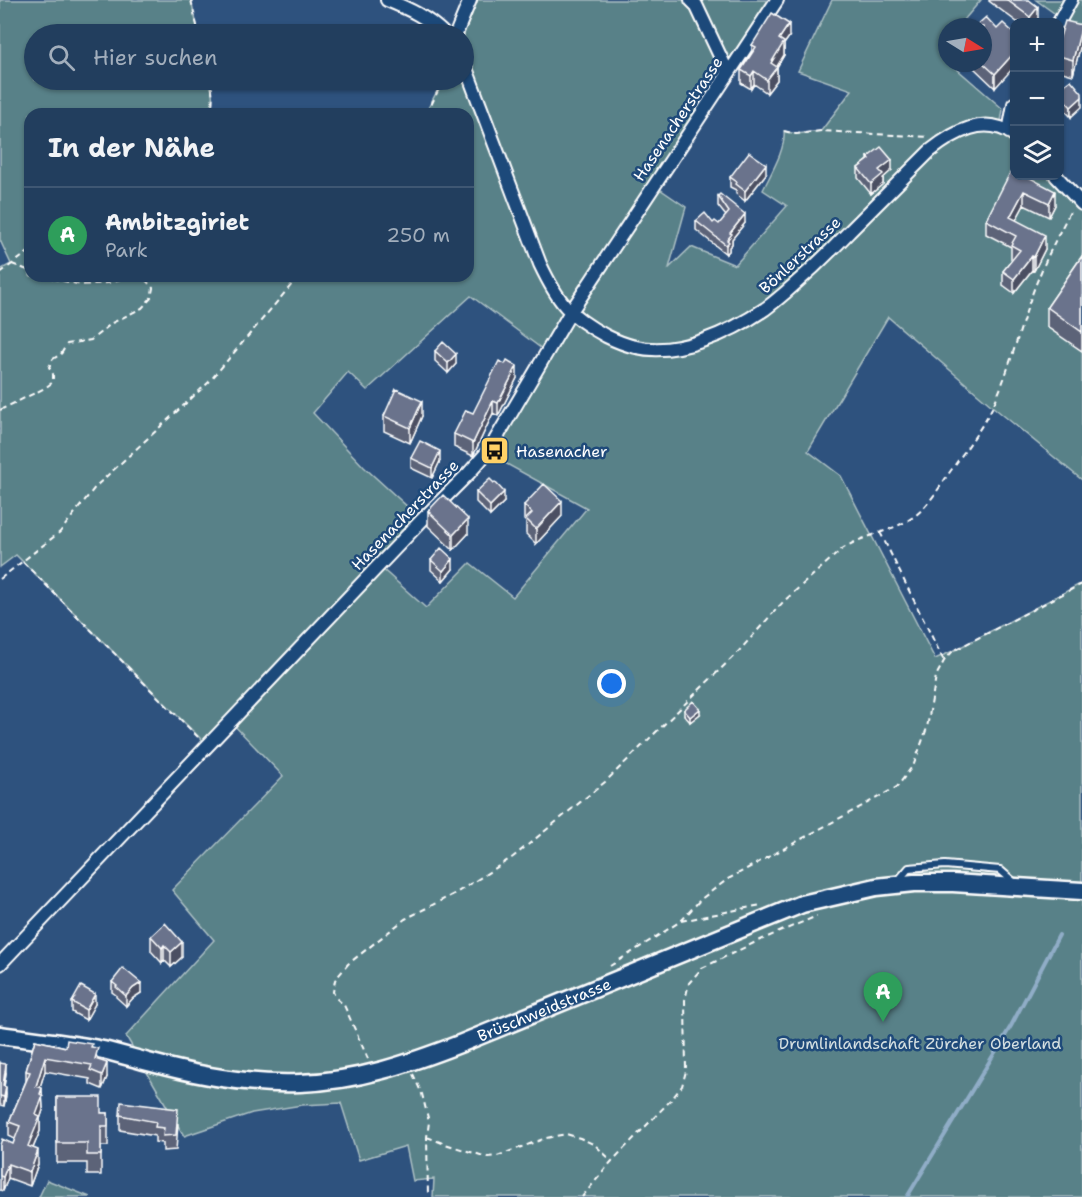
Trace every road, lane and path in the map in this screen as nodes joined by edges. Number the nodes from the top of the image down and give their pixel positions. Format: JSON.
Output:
{"nodes":[{"id":1,"x":191,"y":0,"type":"edge"},
{"id":2,"x":387,"y":0,"type":"edge"},
{"id":3,"x":470,"y":0,"type":"edge"},
{"id":4,"x":692,"y":0,"type":"edge"},
{"id":5,"x":777,"y":0,"type":"edge"},
{"id":6,"x":1071,"y":0,"type":"edge"},
{"id":7,"x":1061,"y":18,"type":"edge"},
{"id":8,"x":197,"y":24,"type":"edge"},
{"id":9,"x":434,"y":24,"type":"edge"},
{"id":10,"x":460,"y":24,"type":"edge"},
{"id":11,"x":728,"y":73,"type":"junction"},
{"id":12,"x":474,"y":89,"type":"edge"},
{"id":13,"x":213,"y":90,"type":"edge"},
{"id":14,"x":438,"y":90,"type":"edge"},
{"id":15,"x":212,"y":108,"type":"edge"},
{"id":16,"x":430,"y":108,"type":"edge"},
{"id":17,"x":784,"y":131,"type":"dead end"},
{"id":18,"x":1010,"y":132,"type":"edge"},
{"id":19,"x":948,"y":137,"type":"junction"},
{"id":20,"x":1060,"y":180,"type":"edge"},
{"id":21,"x":1080,"y":202,"type":"edge"},
{"id":22,"x":24,"y":255,"type":"edge"},
{"id":23,"x":12,"y":264,"type":"junction"},
{"id":24,"x":24,"y":269,"type":"edge"},
{"id":25,"x":0,"y":273,"type":"edge"},
{"id":26,"x":68,"y":282,"type":"edge"},
{"id":27,"x":114,"y":282,"type":"edge"},
{"id":28,"x":148,"y":282,"type":"edge"},
{"id":29,"x":294,"y":282,"type":"edge"},
{"id":30,"x":570,"y":313,"type":"junction"},
{"id":31,"x":0,"y":410,"type":"edge"},
{"id":32,"x":880,"y":532,"type":"junction"},
{"id":33,"x":22,"y":562,"type":"junction"},
{"id":34,"x":0,"y":579,"type":"edge"},
{"id":35,"x":1082,"y":584,"type":"edge"},
{"id":36,"x":944,"y":661,"type":"junction"},
{"id":37,"x":208,"y":746,"type":"junction"},
{"id":38,"x":1082,"y":891,"type":"edge"},
{"id":39,"x":762,"y":905,"type":"dead end"},
{"id":40,"x":818,"y":915,"type":"dead end"},
{"id":41,"x":681,"y":921,"type":"junction"},
{"id":42,"x":0,"y":964,"type":"edge"},
{"id":43,"x":602,"y":971,"type":"dead end"},
{"id":44,"x":0,"y":1035,"type":"edge"},
{"id":45,"x":362,"y":1044,"type":"dead end"},
{"id":46,"x":408,"y":1064,"type":"junction"},
{"id":47,"x":426,"y":1137,"type":"junction"},
{"id":48,"x":612,"y":1161,"type":"junction"},
{"id":49,"x":428,"y":1197,"type":"edge"},
{"id":50,"x":582,"y":1197,"type":"edge"}],
"edges":[{"from":1,"to":8,"type":"path"},
{"from":2,"to":9,"type":"street"},
{"from":3,"to":10,"type":"street"},
{"from":4,"to":11,"type":"street"},
{"from":5,"to":11,"type":"street","name":"Hasenacherstrasse"},
{"from":6,"to":7,"type":"street"},
{"from":11,"to":30,"type":"street","name":"Hasenacherstrasse"},
{"from":12,"to":30,"type":"street","name":"Bönlerstrasse"},
{"from":13,"to":15,"type":"path"},
{"from":14,"to":16,"type":"path"},
{"from":17,"to":19,"type":"path"},
{"from":18,"to":19,"type":"street","name":"Bönlerstrasse"},
{"from":19,"to":30,"type":"street","name":"Bönlerstrasse"},
{"from":20,"to":21,"type":"street"},
{"from":21,"to":32,"type":"path"},
{"from":22,"to":23,"type":"path"},
{"from":23,"to":24,"type":"path"},
{"from":23,"to":25,"type":"path"},
{"from":26,"to":27,"type":"path"},
{"from":28,"to":31,"type":"path"},
{"from":29,"to":33,"type":"path"},
{"from":30,"to":37,"type":"street","name":"Hasenacherstrasse"},
{"from":32,"to":36,"type":"path"},
{"from":32,"to":45,"type":"path"},
{"from":33,"to":34,"type":"path"},
{"from":33,"to":37,"type":"path"},
{"from":35,"to":36,"type":"path"},
{"from":36,"to":41,"type":"path"},
{"from":37,"to":42,"type":"street","name":"Hasenacherstrasse"},
{"from":38,"to":46,"type":"street","name":"Brüschweidstrasse"},
{"from":39,"to":41,"type":"path"},
{"from":40,"to":48,"type":"path"},
{"from":41,"to":43,"type":"path"},
{"from":44,"to":46,"type":"street","name":"Brüschweidstrasse"},
{"from":46,"to":47,"type":"path"},
{"from":47,"to":48,"type":"path"},
{"from":47,"to":49,"type":"path"},
{"from":48,"to":50,"type":"path"}]}
